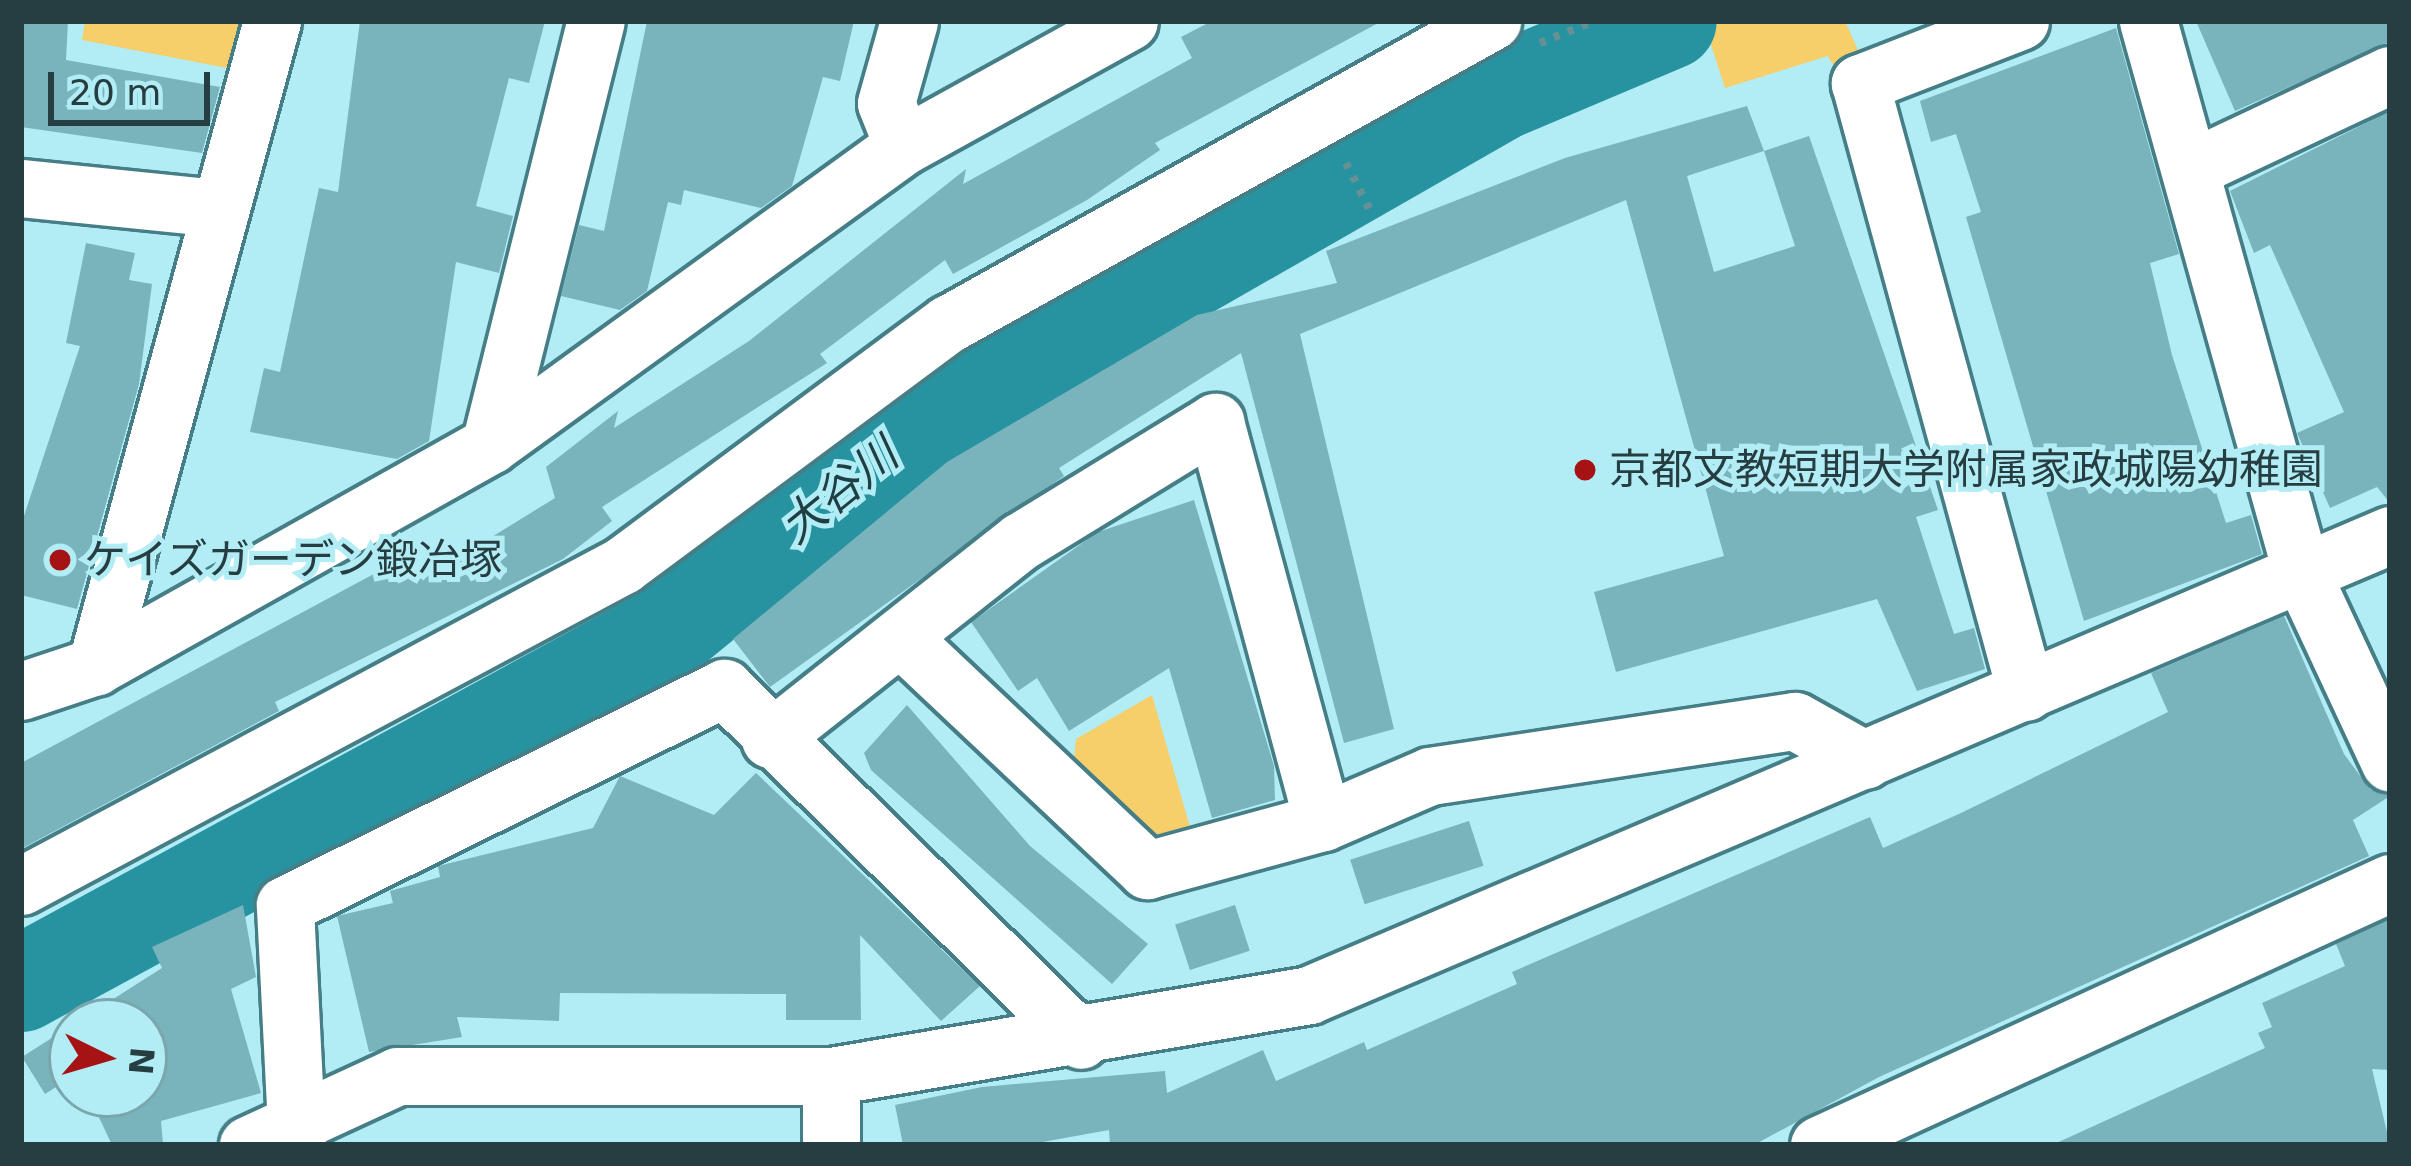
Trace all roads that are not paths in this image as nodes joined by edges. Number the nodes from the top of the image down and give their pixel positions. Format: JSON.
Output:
{"nodes":[{"id":1,"x":272,"y":21,"type":"edge"},
{"id":2,"x":596,"y":21,"type":"edge"},
{"id":3,"x":909,"y":21,"type":"edge"},
{"id":4,"x":1129,"y":21,"type":"edge"},
{"id":5,"x":2020,"y":21,"type":"edge"},
{"id":6,"x":2148,"y":21,"type":"edge"},
{"id":7,"x":1515,"y":32,"type":"edge"},
{"id":8,"x":2390,"y":76,"type":"edge"},
{"id":9,"x":903,"y":146,"type":"junction"},
{"id":10,"x":2190,"y":169,"type":"junction"},
{"id":11,"x":21,"y":188,"type":"edge"},
{"id":12,"x":219,"y":208,"type":"junction"},
{"id":13,"x":490,"y":445,"type":"junction"},
{"id":14,"x":2390,"y":536,"type":"edge"},
{"id":15,"x":2302,"y":574,"type":"junction"},
{"id":16,"x":900,"y":637,"type":"junction"},
{"id":17,"x":96,"y":665,"type":"junction"},
{"id":18,"x":21,"y":691,"type":"edge"},
{"id":19,"x":2026,"y":692,"type":"junction"},
{"id":20,"x":770,"y":739,"type":"junction"},
{"id":21,"x":1865,"y":760,"type":"junction"},
{"id":22,"x":2390,"y":763,"type":"edge"},
{"id":23,"x":1323,"y":822,"type":"junction"},
{"id":24,"x":2390,"y":883,"type":"edge"},
{"id":25,"x":21,"y":886,"type":"edge"},
{"id":26,"x":1081,"y":1040,"type":"junction"},
{"id":27,"x":831,"y":1076,"type":"junction"},
{"id":28,"x":280,"y":1136,"type":"edge"},
{"id":29,"x":830,"y":1145,"type":"edge"},
{"id":30,"x":1819,"y":1145,"type":"edge"}],
"edges":[{"from":1,"to":12,"type":"street"},
{"from":2,"to":13,"type":"street"},
{"from":3,"to":9,"type":"street"},
{"from":4,"to":9,"type":"street"},
{"from":5,"to":19,"type":"street"},
{"from":6,"to":10,"type":"street"},
{"from":7,"to":25,"type":"street"},
{"from":8,"to":10,"type":"street"},
{"from":9,"to":13,"type":"street"},
{"from":10,"to":15,"type":"street"},
{"from":11,"to":12,"type":"street"},
{"from":12,"to":17,"type":"street"},
{"from":13,"to":17,"type":"street"},
{"from":14,"to":15,"type":"street"},
{"from":15,"to":19,"type":"street"},
{"from":15,"to":22,"type":"street"},
{"from":16,"to":20,"type":"street"},
{"from":16,"to":23,"type":"street"},
{"from":16,"to":23,"type":"street"},
{"from":17,"to":18,"type":"street"},
{"from":19,"to":21,"type":"street"},
{"from":20,"to":26,"type":"street"},
{"from":20,"to":28,"type":"street"},
{"from":21,"to":23,"type":"street"},
{"from":21,"to":26,"type":"street"},
{"from":24,"to":30,"type":"street"},
{"from":26,"to":27,"type":"street"},
{"from":27,"to":28,"type":"street"},
{"from":27,"to":29,"type":"street"}]}
